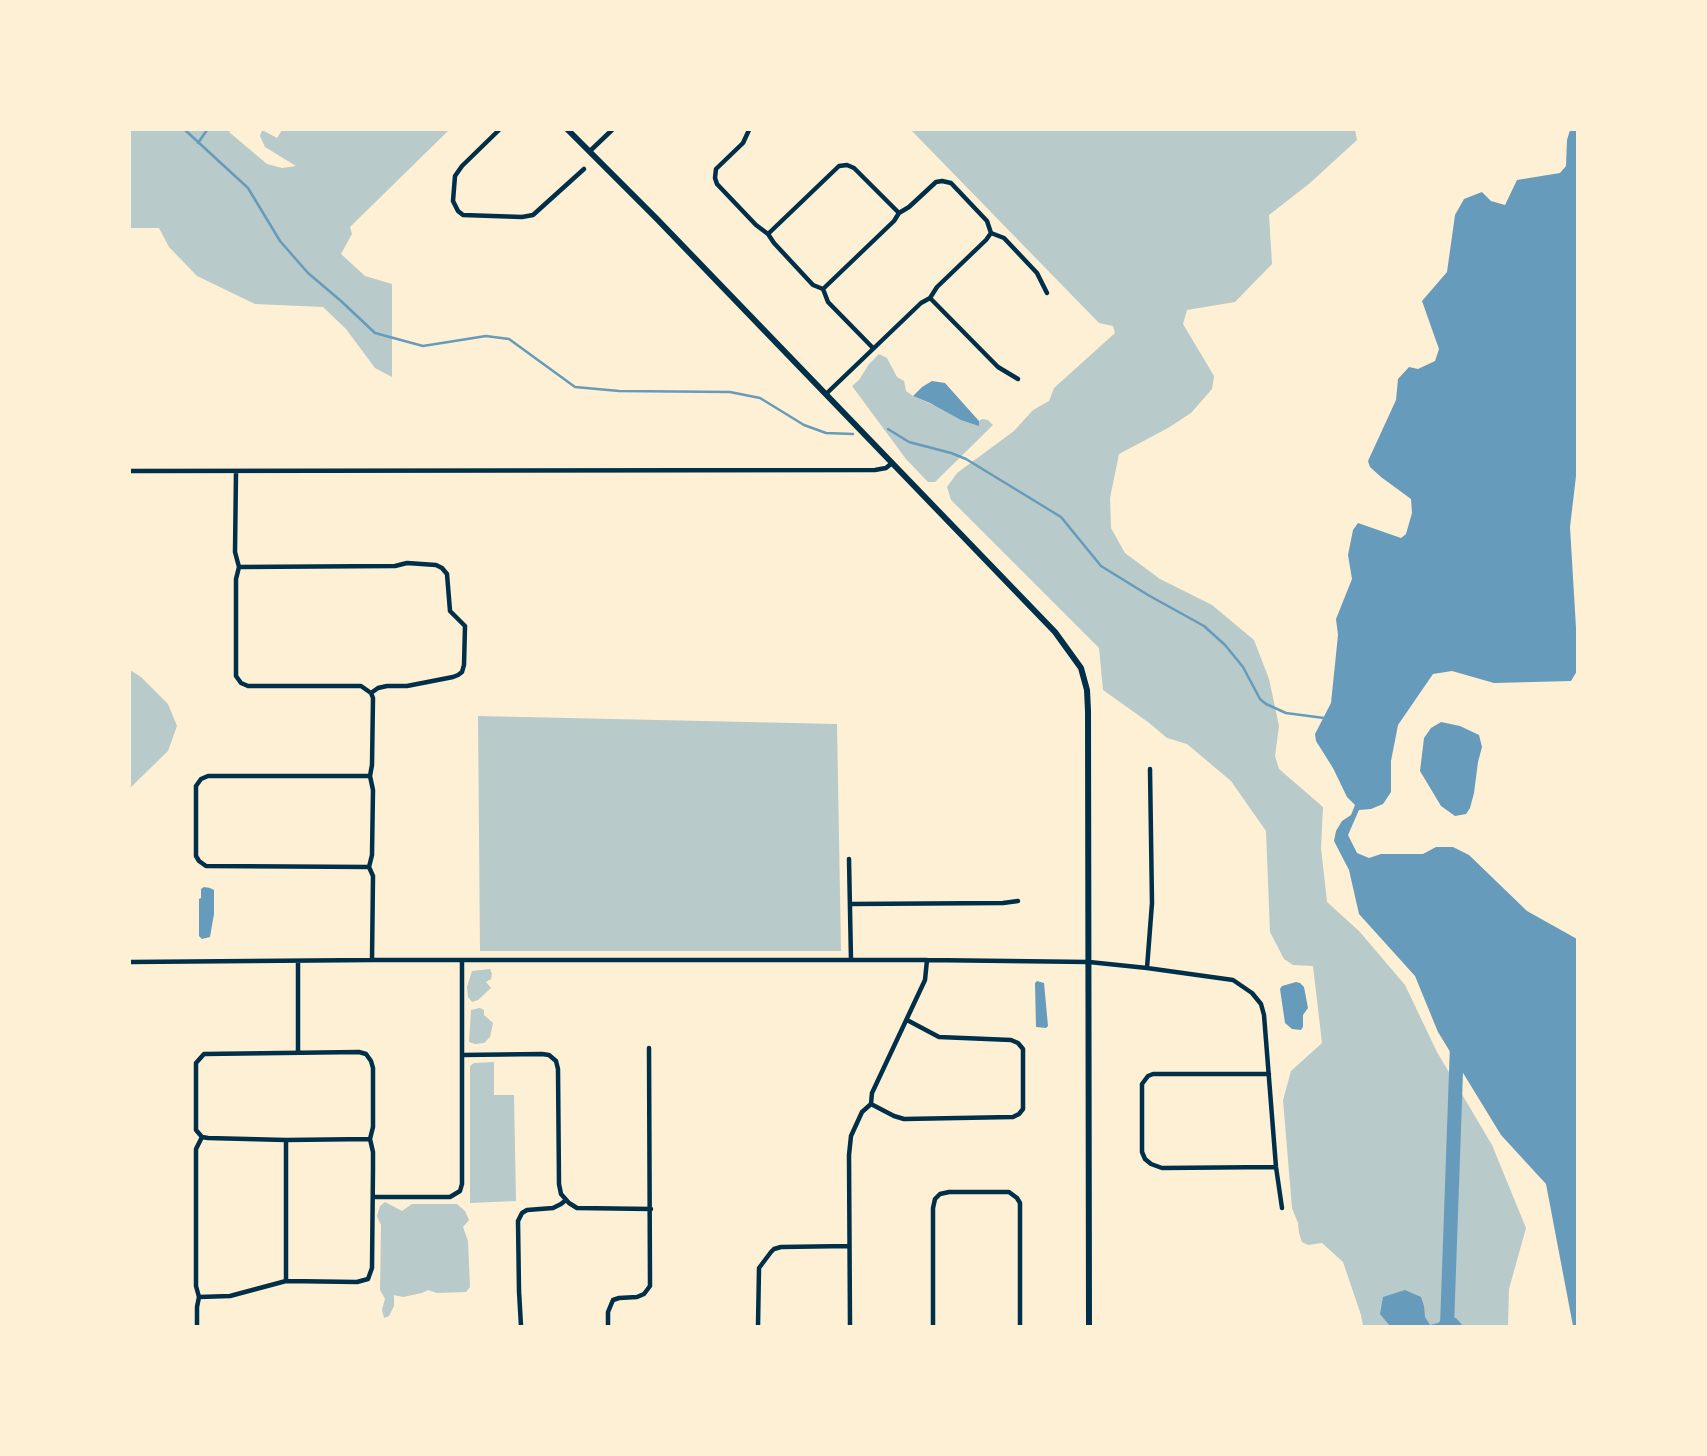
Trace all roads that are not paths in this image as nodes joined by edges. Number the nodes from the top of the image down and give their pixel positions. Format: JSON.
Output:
{"nodes":[{"id":1,"x":499,"y":130,"type":"edge"},
{"id":2,"x":568,"y":130,"type":"edge"},
{"id":3,"x":612,"y":130,"type":"edge"},
{"id":4,"x":749,"y":130,"type":"edge"},
{"id":5,"x":590,"y":151,"type":"junction"},
{"id":6,"x":584,"y":169,"type":"dead end"},
{"id":7,"x":899,"y":213,"type":"junction"},
{"id":8,"x":991,"y":233,"type":"junction"},
{"id":9,"x":768,"y":234,"type":"junction"},
{"id":10,"x":823,"y":289,"type":"junction"},
{"id":11,"x":1047,"y":293,"type":"dead end"},
{"id":12,"x":930,"y":298,"type":"junction"},
{"id":13,"x":873,"y":348,"type":"junction"},
{"id":14,"x":1018,"y":379,"type":"dead end"},
{"id":15,"x":826,"y":394,"type":"junction"},
{"id":16,"x":892,"y":463,"type":"junction"},
{"id":17,"x":130,"y":471,"type":"edge"},
{"id":18,"x":236,"y":472,"type":"junction"},
{"id":19,"x":239,"y":567,"type":"junction"},
{"id":20,"x":371,"y":693,"type":"junction"},
{"id":21,"x":1150,"y":769,"type":"dead end"},
{"id":22,"x":370,"y":776,"type":"junction"},
{"id":23,"x":849,"y":859,"type":"dead end"},
{"id":24,"x":369,"y":867,"type":"junction"},
{"id":25,"x":1018,"y":901,"type":"dead end"},
{"id":26,"x":850,"y":904,"type":"junction"},
{"id":27,"x":372,"y":960,"type":"junction"},
{"id":28,"x":462,"y":960,"type":"junction"},
{"id":29,"x":851,"y":960,"type":"junction"},
{"id":30,"x":927,"y":960,"type":"junction"},
{"id":31,"x":298,"y":961,"type":"junction"},
{"id":32,"x":130,"y":962,"type":"edge"},
{"id":33,"x":1088,"y":962,"type":"junction"},
{"id":34,"x":1147,"y":968,"type":"junction"},
{"id":35,"x":907,"y":1020,"type":"junction"},
{"id":36,"x":649,"y":1048,"type":"dead end"},
{"id":37,"x":298,"y":1052,"type":"junction"},
{"id":38,"x":462,"y":1055,"type":"junction"},
{"id":39,"x":1269,"y":1074,"type":"junction"},
{"id":40,"x":871,"y":1104,"type":"junction"},
{"id":41,"x":202,"y":1137,"type":"junction"},
{"id":42,"x":370,"y":1139,"type":"junction"},
{"id":43,"x":286,"y":1140,"type":"junction"},
{"id":44,"x":1276,"y":1167,"type":"junction"},
{"id":45,"x":373,"y":1197,"type":"junction"},
{"id":46,"x":566,"y":1200,"type":"junction"},
{"id":47,"x":1282,"y":1208,"type":"dead end"},
{"id":48,"x":650,"y":1209,"type":"junction"},
{"id":49,"x":849,"y":1246,"type":"junction"},
{"id":50,"x":286,"y":1281,"type":"junction"},
{"id":51,"x":199,"y":1297,"type":"junction"},
{"id":52,"x":197,"y":1326,"type":"edge"},
{"id":53,"x":521,"y":1326,"type":"edge"},
{"id":54,"x":608,"y":1326,"type":"edge"},
{"id":55,"x":758,"y":1326,"type":"edge"},
{"id":56,"x":850,"y":1326,"type":"edge"},
{"id":57,"x":933,"y":1326,"type":"edge"},
{"id":58,"x":1020,"y":1326,"type":"edge"},
{"id":59,"x":1089,"y":1326,"type":"edge"}],
"edges":[{"from":1,"to":6,"type":"street"},
{"from":2,"to":5,"type":"street"},
{"from":3,"to":5,"type":"street"},
{"from":4,"to":9,"type":"street"},
{"from":5,"to":15,"type":"street"},
{"from":7,"to":8,"type":"street"},
{"from":7,"to":9,"type":"street"},
{"from":7,"to":10,"type":"street"},
{"from":8,"to":11,"type":"street"},
{"from":8,"to":12,"type":"street"},
{"from":9,"to":10,"type":"street"},
{"from":10,"to":13,"type":"street"},
{"from":12,"to":13,"type":"street"},
{"from":12,"to":14,"type":"street"},
{"from":13,"to":15,"type":"street"},
{"from":15,"to":16,"type":"street"},
{"from":16,"to":18,"type":"street"},
{"from":16,"to":33,"type":"street"},
{"from":17,"to":18,"type":"street"},
{"from":18,"to":19,"type":"street"},
{"from":19,"to":20,"type":"street"},
{"from":19,"to":20,"type":"street"},
{"from":20,"to":22,"type":"street"},
{"from":21,"to":34,"type":"street"},
{"from":22,"to":24,"type":"street"},
{"from":22,"to":24,"type":"street"},
{"from":23,"to":26,"type":"street"},
{"from":24,"to":27,"type":"street"},
{"from":25,"to":26,"type":"street"},
{"from":26,"to":29,"type":"street"},
{"from":27,"to":28,"type":"street"},
{"from":27,"to":31,"type":"street"},
{"from":28,"to":29,"type":"street"},
{"from":28,"to":38,"type":"street"},
{"from":29,"to":30,"type":"street"},
{"from":30,"to":33,"type":"street"},
{"from":30,"to":35,"type":"street"},
{"from":31,"to":32,"type":"street"},
{"from":31,"to":37,"type":"street"},
{"from":33,"to":34,"type":"street"},
{"from":33,"to":59,"type":"street"},
{"from":34,"to":39,"type":"street"},
{"from":35,"to":40,"type":"street"},
{"from":35,"to":40,"type":"street"},
{"from":36,"to":48,"type":"street"},
{"from":37,"to":41,"type":"street"},
{"from":37,"to":42,"type":"street"},
{"from":38,"to":45,"type":"street"},
{"from":38,"to":46,"type":"street"},
{"from":39,"to":44,"type":"street"},
{"from":39,"to":44,"type":"street"},
{"from":40,"to":49,"type":"street"},
{"from":41,"to":43,"type":"street"},
{"from":41,"to":51,"type":"street"},
{"from":42,"to":43,"type":"street"},
{"from":42,"to":45,"type":"street"},
{"from":43,"to":50,"type":"street"},
{"from":44,"to":47,"type":"street"},
{"from":45,"to":50,"type":"street"},
{"from":46,"to":48,"type":"street"},
{"from":46,"to":53,"type":"street"},
{"from":48,"to":54,"type":"street"},
{"from":49,"to":55,"type":"street"},
{"from":49,"to":56,"type":"street"},
{"from":50,"to":51,"type":"street"},
{"from":51,"to":52,"type":"street"},
{"from":57,"to":58,"type":"street"}]}
